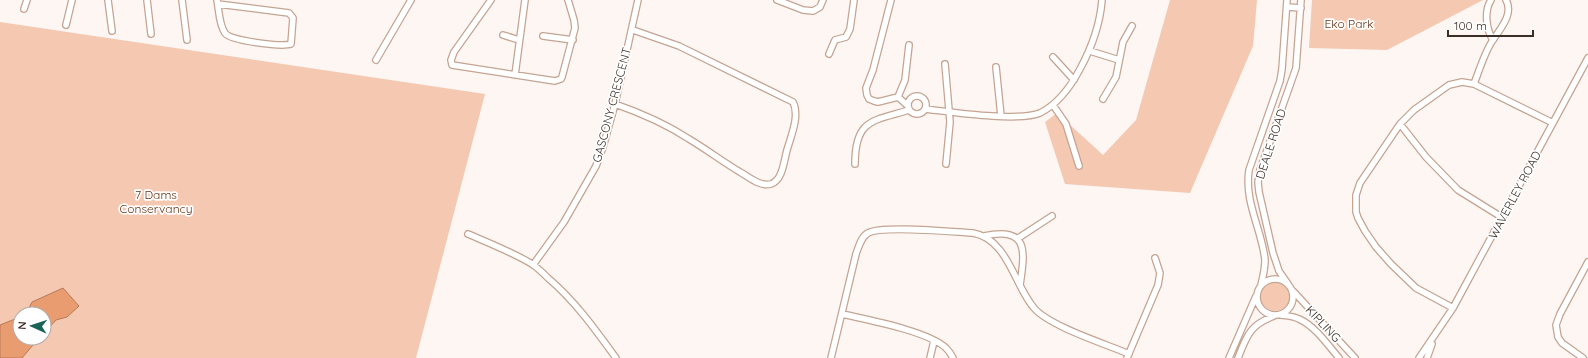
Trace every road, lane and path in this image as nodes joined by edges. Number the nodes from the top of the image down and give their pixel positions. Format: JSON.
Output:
{"nodes":[{"id":1,"x":27,"y":0,"type":"edge"},
{"id":2,"x":72,"y":0,"type":"edge"},
{"id":3,"x":108,"y":0,"type":"edge"},
{"id":4,"x":147,"y":0,"type":"edge"},
{"id":5,"x":182,"y":0,"type":"edge"},
{"id":6,"x":411,"y":0,"type":"edge"},
{"id":7,"x":491,"y":0,"type":"edge"},
{"id":8,"x":525,"y":0,"type":"edge"},
{"id":9,"x":568,"y":0,"type":"edge"},
{"id":10,"x":638,"y":0,"type":"edge"},
{"id":11,"x":777,"y":0,"type":"edge"},
{"id":12,"x":823,"y":0,"type":"edge"},
{"id":13,"x":854,"y":0,"type":"edge"},
{"id":14,"x":891,"y":0,"type":"edge"},
{"id":15,"x":1102,"y":0,"type":"edge"},
{"id":16,"x":1287,"y":0,"type":"edge"},
{"id":17,"x":1301,"y":0,"type":"edge"},
{"id":18,"x":1491,"y":0,"type":"edge"},
{"id":19,"x":1506,"y":0,"type":"edge"},
{"id":20,"x":218,"y":2,"type":"edge"},
{"id":21,"x":1287,"y":7,"type":"junction"},
{"id":22,"x":1301,"y":8,"type":"junction"},
{"id":23,"x":24,"y":9,"type":"dead end"},
{"id":24,"x":66,"y":25,"type":"dead end"},
{"id":25,"x":1132,"y":26,"type":"dead end"},
{"id":26,"x":112,"y":30,"type":"dead end"},
{"id":27,"x":633,"y":30,"type":"junction"},
{"id":28,"x":151,"y":34,"type":"dead end"},
{"id":29,"x":503,"y":34,"type":"dead end"},
{"id":30,"x":543,"y":36,"type":"dead end"},
{"id":31,"x":187,"y":40,"type":"dead end"},
{"id":32,"x":519,"y":40,"type":"junction"},
{"id":33,"x":573,"y":40,"type":"junction"},
{"id":34,"x":1493,"y":40,"type":"junction"},
{"id":35,"x":909,"y":45,"type":"dead end"},
{"id":36,"x":1090,"y":51,"type":"junction"},
{"id":37,"x":830,"y":54,"type":"dead end"},
{"id":38,"x":1053,"y":57,"type":"dead end"},
{"id":39,"x":1588,"y":58,"type":"edge"},
{"id":40,"x":376,"y":60,"type":"dead end"},
{"id":41,"x":1119,"y":60,"type":"junction"},
{"id":42,"x":945,"y":64,"type":"dead end"},
{"id":43,"x":996,"y":67,"type":"dead end"},
{"id":44,"x":515,"y":75,"type":"junction"},
{"id":45,"x":1074,"y":80,"type":"junction"},
{"id":46,"x":1474,"y":84,"type":"junction"},
{"id":47,"x":898,"y":97,"type":"junction"},
{"id":48,"x":1103,"y":99,"type":"dead end"},
{"id":49,"x":615,"y":104,"type":"junction"},
{"id":50,"x":1053,"y":105,"type":"junction"},
{"id":51,"x":908,"y":108,"type":"junction"},
{"id":52,"x":925,"y":109,"type":"junction"},
{"id":53,"x":949,"y":112,"type":"junction"},
{"id":54,"x":1001,"y":116,"type":"junction"},
{"id":55,"x":1553,"y":123,"type":"junction"},
{"id":56,"x":1400,"y":124,"type":"junction"},
{"id":57,"x":855,"y":164,"type":"dead end"},
{"id":58,"x":946,"y":164,"type":"dead end"},
{"id":59,"x":1079,"y":166,"type":"dead end"},
{"id":60,"x":1052,"y":216,"type":"dead end"},
{"id":61,"x":1503,"y":218,"type":"junction"},
{"id":62,"x":468,"y":234,"type":"dead end"},
{"id":63,"x":984,"y":236,"type":"junction"},
{"id":64,"x":1017,"y":239,"type":"junction"},
{"id":65,"x":1155,"y":258,"type":"dead end"},
{"id":66,"x":1588,"y":262,"type":"edge"},
{"id":67,"x":532,"y":265,"type":"junction"},
{"id":68,"x":1020,"y":285,"type":"junction"},
{"id":69,"x":1261,"y":285,"type":"junction"},
{"id":70,"x":1290,"y":287,"type":"junction"},
{"id":71,"x":1256,"y":296,"type":"junction"},
{"id":72,"x":1453,"y":308,"type":"junction"},
{"id":73,"x":842,"y":314,"type":"junction"},
{"id":74,"x":1277,"y":315,"type":"junction"},
{"id":75,"x":1438,"y":329,"type":"junction"},
{"id":76,"x":934,"y":341,"type":"junction"},
{"id":77,"x":1128,"y":356,"type":"edge"},
{"id":78,"x":616,"y":358,"type":"edge"},
{"id":79,"x":831,"y":358,"type":"edge"},
{"id":80,"x":930,"y":358,"type":"edge"},
{"id":81,"x":953,"y":358,"type":"edge"},
{"id":82,"x":1229,"y":358,"type":"edge"},
{"id":83,"x":1238,"y":358,"type":"edge"},
{"id":84,"x":1339,"y":358,"type":"edge"},
{"id":85,"x":1355,"y":358,"type":"edge"},
{"id":86,"x":1419,"y":358,"type":"edge"},
{"id":87,"x":1427,"y":358,"type":"edge"},
{"id":88,"x":1583,"y":358,"type":"edge"}],
"edges":[{"from":1,"to":23,"type":"street"},
{"from":2,"to":24,"type":"street"},
{"from":3,"to":26,"type":"street"},
{"from":4,"to":28,"type":"street"},
{"from":5,"to":31,"type":"street"},
{"from":6,"to":40,"type":"street"},
{"from":7,"to":44,"type":"street"},
{"from":8,"to":32,"type":"street"},
{"from":9,"to":33,"type":"street"},
{"from":10,"to":27,"type":"street","name":"GASCONY CRESCENT"},
{"from":11,"to":12,"type":"street"},
{"from":13,"to":37,"type":"street"},
{"from":14,"to":47,"type":"street"},
{"from":15,"to":36,"type":"street"},
{"from":16,"to":21,"type":"street","name":"DEALE ROAD"},
{"from":17,"to":22,"type":"street","name":"DEALE ROAD"},
{"from":18,"to":34,"type":"street"},
{"from":19,"to":34,"type":"street"},
{"from":20,"to":20,"type":"street"},
{"from":21,"to":22,"type":"street"},
{"from":21,"to":69,"type":"street","name":"DEALE ROAD"},
{"from":22,"to":70,"type":"street","name":"DEALE ROAD"},
{"from":25,"to":41,"type":"street"},
{"from":27,"to":49,"type":"street","name":"GASCONY CRESCENT"},
{"from":27,"to":49,"type":"street"},
{"from":29,"to":32,"type":"street"},
{"from":30,"to":33,"type":"street"},
{"from":32,"to":44,"type":"street"},
{"from":33,"to":44,"type":"street"},
{"from":34,"to":46,"type":"street"},
{"from":35,"to":47,"type":"street"},
{"from":36,"to":41,"type":"street"},
{"from":36,"to":45,"type":"street"},
{"from":38,"to":45,"type":"street"},
{"from":39,"to":55,"type":"street","name":"WAVERLEY ROAD"},
{"from":41,"to":48,"type":"street"},
{"from":42,"to":53,"type":"street"},
{"from":43,"to":54,"type":"street"},
{"from":45,"to":50,"type":"street"},
{"from":46,"to":55,"type":"street"},
{"from":46,"to":56,"type":"street"},
{"from":47,"to":51,"type":"street"},
{"from":49,"to":67,"type":"street","name":"GASCONY CRESCENT"},
{"from":50,"to":54,"type":"street"},
{"from":50,"to":59,"type":"street"},
{"from":51,"to":52,"type":"street"},
{"from":51,"to":52,"type":"street"},
{"from":51,"to":57,"type":"street"},
{"from":52,"to":53,"type":"street"},
{"from":53,"to":54,"type":"street"},
{"from":53,"to":58,"type":"street"},
{"from":55,"to":61,"type":"street","name":"WAVERLEY ROAD"},
{"from":56,"to":61,"type":"street"},
{"from":56,"to":72,"type":"street"},
{"from":60,"to":64,"type":"street"},
{"from":61,"to":72,"type":"street","name":"WAVERLEY ROAD"},
{"from":62,"to":67,"type":"street"},
{"from":63,"to":64,"type":"street"},
{"from":63,"to":68,"type":"street"},
{"from":63,"to":73,"type":"street"},
{"from":64,"to":68,"type":"street"},
{"from":65,"to":77,"type":"street"},
{"from":66,"to":88,"type":"street"},
{"from":67,"to":78,"type":"street"},
{"from":68,"to":77,"type":"street"},
{"from":69,"to":70,"type":"street"},
{"from":69,"to":71,"type":"street"},
{"from":70,"to":74,"type":"street"},
{"from":70,"to":85,"type":"street","name":"KIPLING"},
{"from":71,"to":74,"type":"street"},
{"from":71,"to":82,"type":"street"},
{"from":72,"to":75,"type":"street","name":"WAVERLEY ROAD"},
{"from":73,"to":76,"type":"street"},
{"from":73,"to":79,"type":"street"},
{"from":74,"to":83,"type":"street"},
{"from":74,"to":84,"type":"street","name":"KIPLING"},
{"from":75,"to":86,"type":"street","name":"WAVERLEY ROAD"},
{"from":75,"to":87,"type":"street","name":"WAVERLEY ROAD"},
{"from":76,"to":80,"type":"street"},
{"from":76,"to":81,"type":"street"}]}
